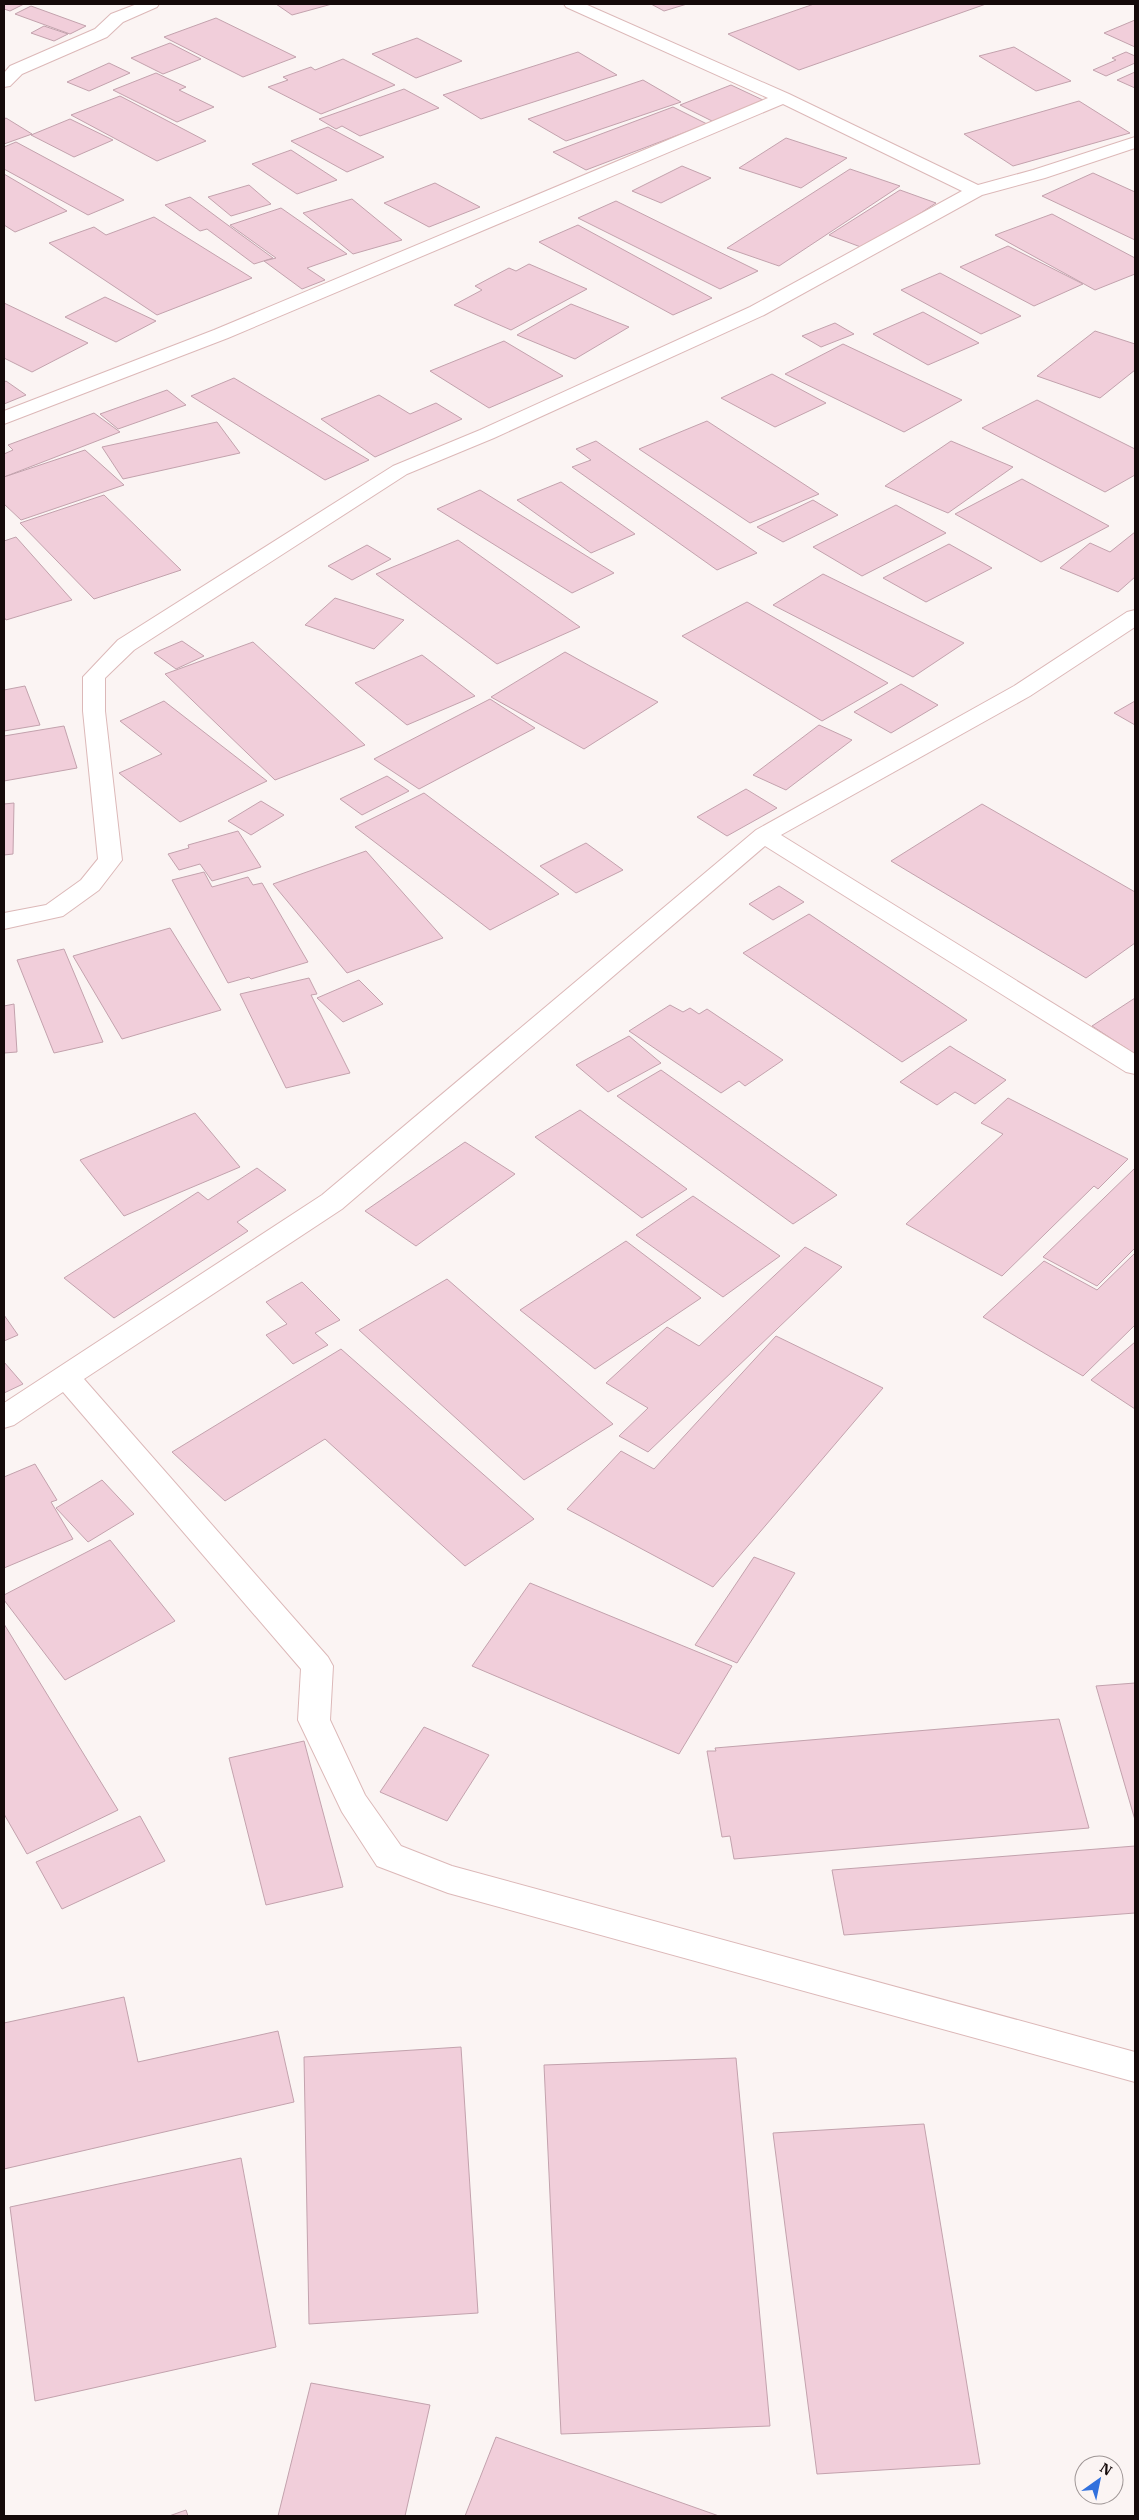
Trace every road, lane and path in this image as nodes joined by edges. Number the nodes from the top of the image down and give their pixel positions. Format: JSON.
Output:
{"nodes":[{"id":1,"x":151,"y":4,"type":"edge"},
{"id":2,"x":572,"y":4,"type":"edge"},
{"id":3,"x":10,"y":66,"type":"edge"},
{"id":4,"x":4,"y":82,"type":"edge"},
{"id":5,"x":783,"y":98,"type":"junction"},
{"id":6,"x":1135,"y":142,"type":"edge"},
{"id":7,"x":976,"y":191,"type":"junction"},
{"id":8,"x":4,"y":418,"type":"edge"},
{"id":9,"x":1135,"y":617,"type":"edge"},
{"id":10,"x":764,"y":835,"type":"junction"},
{"id":11,"x":4,"y":921,"type":"edge"},
{"id":12,"x":1135,"y":1066,"type":"edge"},
{"id":13,"x":66,"y":1377,"type":"junction"},
{"id":14,"x":4,"y":1418,"type":"edge"},
{"id":15,"x":1135,"y":2067,"type":"edge"}],
"edges":[{"from":1,"to":3,"type":"street"},
{"from":2,"to":5,"type":"street"},
{"from":3,"to":4,"type":"street"},
{"from":5,"to":7,"type":"street"},
{"from":5,"to":8,"type":"street"},
{"from":6,"to":7,"type":"street"},
{"from":7,"to":11,"type":"street"},
{"from":9,"to":10,"type":"street"},
{"from":10,"to":12,"type":"street"},
{"from":10,"to":13,"type":"street"},
{"from":13,"to":14,"type":"street"},
{"from":13,"to":15,"type":"street"}]}
